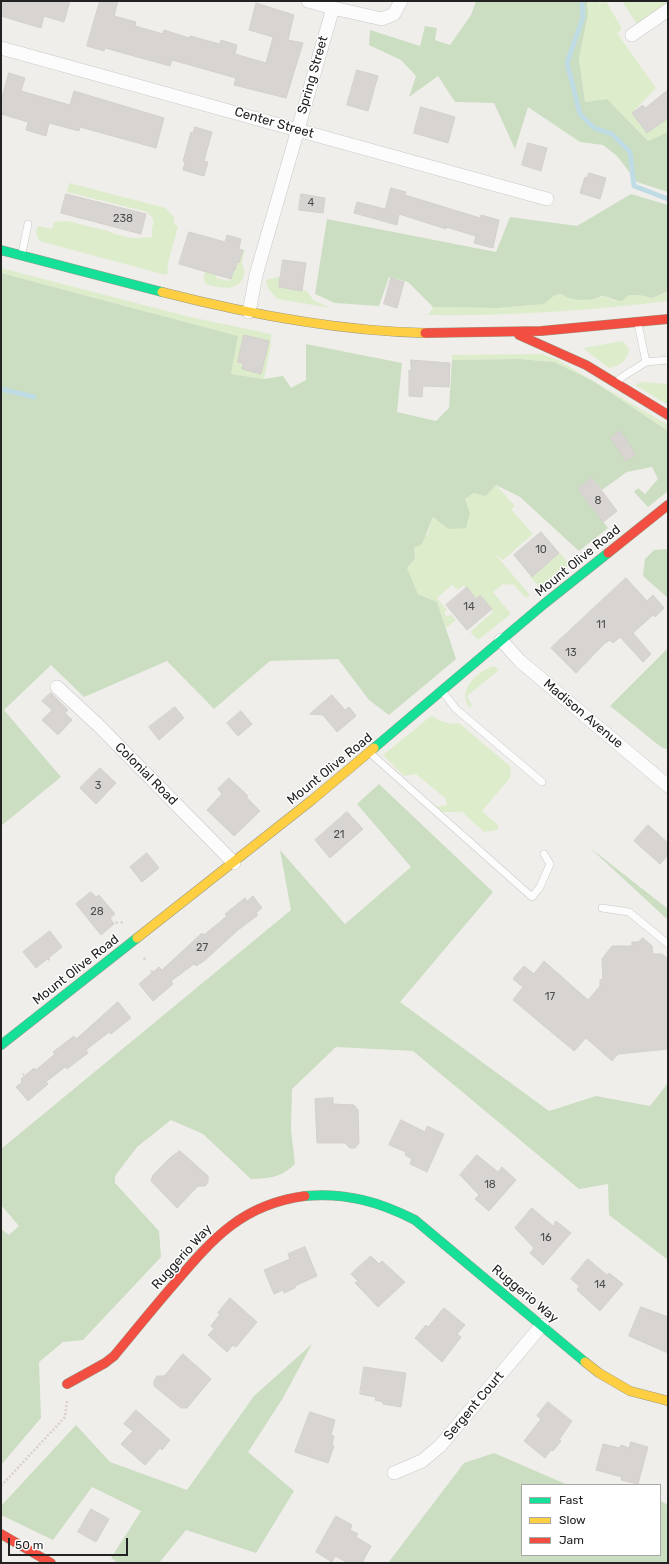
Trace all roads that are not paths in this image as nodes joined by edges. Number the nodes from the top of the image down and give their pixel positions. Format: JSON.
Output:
{"nodes":[{"id":1,"x":308,"y":1,"type":"edge"},
{"id":2,"x":401,"y":1,"type":"edge"},
{"id":3,"x":333,"y":8,"type":"junction"},
{"id":4,"x":668,"y":10,"type":"edge"},
{"id":5,"x":632,"y":35,"type":"dead end"},
{"id":6,"x":1,"y":48,"type":"edge"},
{"id":7,"x":298,"y":129,"type":"junction"},
{"id":8,"x":547,"y":199,"type":"dead end"},
{"id":9,"x":28,"y":224,"type":"dead end"},
{"id":10,"x":1,"y":250,"type":"edge"},
{"id":11,"x":22,"y":255,"type":"junction"},
{"id":12,"x":249,"y":312,"type":"junction"},
{"id":13,"x":668,"y":318,"type":"edge"},
{"id":14,"x":638,"y":322,"type":"junction"},
{"id":15,"x":513,"y":332,"type":"junction"},
{"id":16,"x":668,"y":360,"type":"edge"},
{"id":17,"x":646,"y":362,"type":"junction"},
{"id":18,"x":617,"y":383,"type":"junction"},
{"id":19,"x":668,"y":415,"type":"edge"},
{"id":20,"x":668,"y":505,"type":"edge"},
{"id":21,"x":501,"y":640,"type":"junction"},
{"id":22,"x":57,"y":687,"type":"dead end"},
{"id":23,"x":442,"y":691,"type":"junction"},
{"id":24,"x":370,"y":753,"type":"junction"},
{"id":25,"x":542,"y":782,"type":"dead end"},
{"id":26,"x":668,"y":786,"type":"edge"},
{"id":27,"x":544,"y":854,"type":"dead end"},
{"id":28,"x":234,"y":863,"type":"junction"},
{"id":29,"x":602,"y":908,"type":"dead end"},
{"id":30,"x":668,"y":944,"type":"edge"},
{"id":31,"x":1,"y":1045,"type":"edge"},
{"id":32,"x":542,"y":1325,"type":"junction"},
{"id":33,"x":67,"y":1384,"type":"road end"},
{"id":34,"x":668,"y":1401,"type":"edge"},
{"id":35,"x":394,"y":1473,"type":"dead end"},
{"id":36,"x":1,"y":1534,"type":"edge"},
{"id":37,"x":51,"y":1563,"type":"edge"}],
"edges":[{"from":1,"to":3,"type":"street"},
{"from":2,"to":3,"type":"street"},
{"from":3,"to":7,"type":"street","name":"Spring Street"},
{"from":4,"to":5,"type":"street"},
{"from":6,"to":7,"type":"street","name":"Center Street"},
{"from":7,"to":8,"type":"street","name":"Center Street"},
{"from":7,"to":12,"type":"street","name":"Spring Street"},
{"from":9,"to":11,"type":"lane"},
{"from":10,"to":11,"type":"main road"},
{"from":11,"to":12,"type":"main road"},
{"from":12,"to":15,"type":"main road"},
{"from":13,"to":14,"type":"main road"},
{"from":14,"to":15,"type":"main road"},
{"from":14,"to":17,"type":"lane"},
{"from":15,"to":18,"type":"main road"},
{"from":16,"to":17,"type":"lane"},
{"from":17,"to":18,"type":"lane"},
{"from":18,"to":19,"type":"main road"},
{"from":20,"to":21,"type":"main road","name":"Mount Olive Road"},
{"from":21,"to":23,"type":"main road","name":"Mount Olive Road"},
{"from":21,"to":26,"type":"street","name":"Madison Avenue"},
{"from":22,"to":28,"type":"street","name":"Colonial Road"},
{"from":23,"to":24,"type":"main road","name":"Mount Olive Road"},
{"from":23,"to":25,"type":"lane"},
{"from":24,"to":27,"type":"lane"},
{"from":24,"to":28,"type":"main road","name":"Mount Olive Road"},
{"from":28,"to":31,"type":"main road","name":"Mount Olive Road"},
{"from":29,"to":30,"type":"lane"},
{"from":32,"to":33,"type":"main road","name":"Ruggerio Way"},
{"from":32,"to":34,"type":"main road","name":"Ruggerio Way"},
{"from":32,"to":35,"type":"street","name":"Sergent Court"},
{"from":36,"to":37,"type":"main road"}]}
